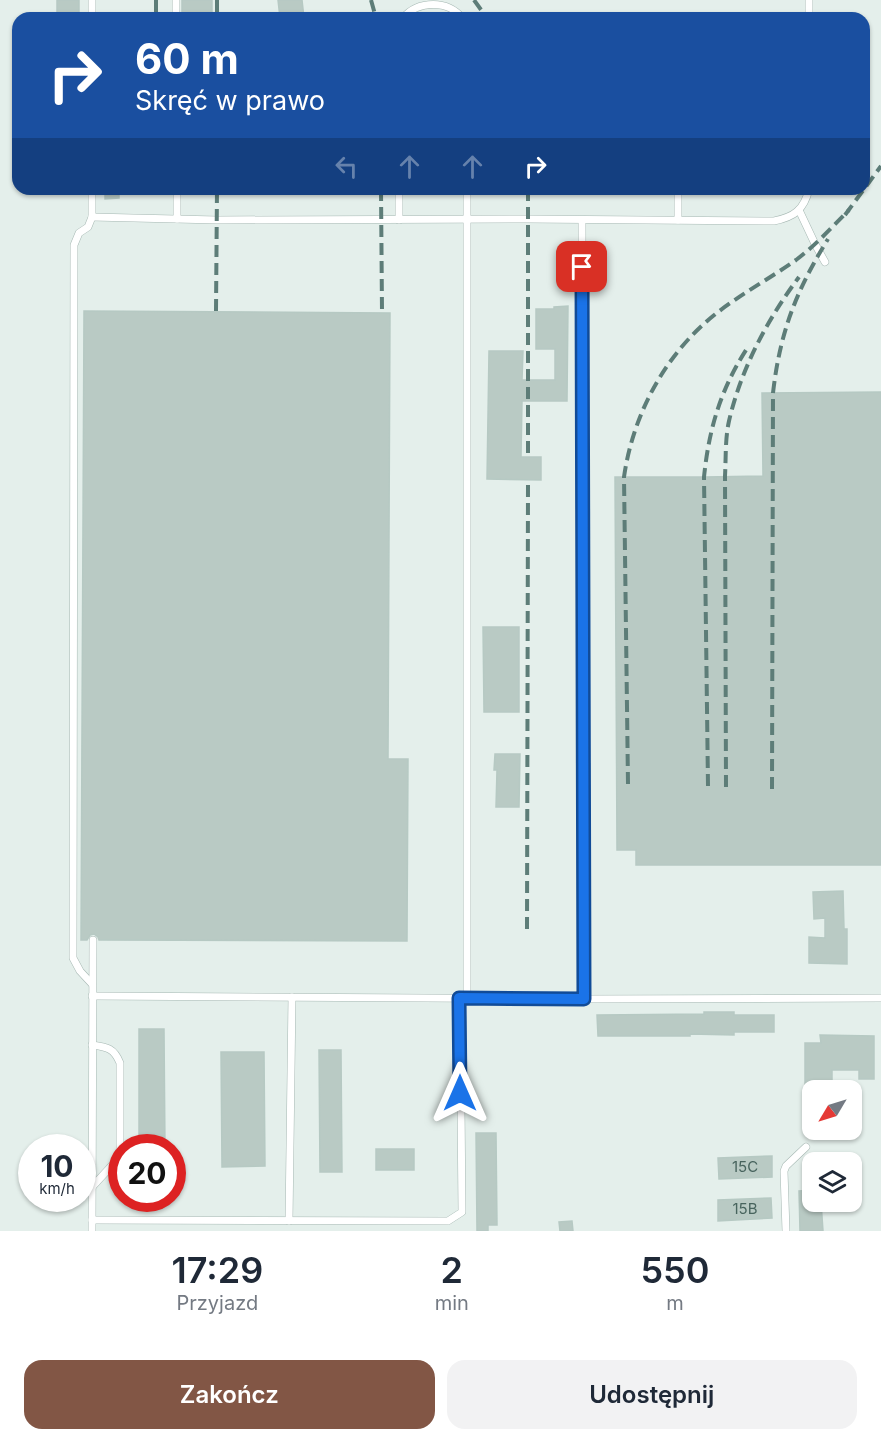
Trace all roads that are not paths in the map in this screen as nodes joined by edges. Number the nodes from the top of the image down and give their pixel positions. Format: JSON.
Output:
{"nodes":[{"id":1,"x":408,"y":12,"type":"edge"},
{"id":2,"x":458,"y":12,"type":"edge"},
{"id":3,"x":92,"y":195,"type":"edge"},
{"id":4,"x":177,"y":195,"type":"edge"},
{"id":5,"x":399,"y":195,"type":"edge"},
{"id":6,"x":467,"y":195,"type":"edge"},
{"id":7,"x":678,"y":195,"type":"edge"},
{"id":8,"x":807,"y":195,"type":"edge"},
{"id":9,"x":799,"y":210,"type":"junction"},
{"id":10,"x":92,"y":217,"type":"junction"},
{"id":11,"x":177,"y":219,"type":"junction"},
{"id":12,"x":467,"y":219,"type":"junction"},
{"id":13,"x":399,"y":220,"type":"junction"},
{"id":14,"x":582,"y":220,"type":"junction"},
{"id":15,"x":678,"y":220,"type":"junction"},
{"id":16,"x":825,"y":262,"type":"dead end"},
{"id":17,"x":93,"y":940,"type":"dead end"},
{"id":18,"x":92,"y":984,"type":"junction"},
{"id":19,"x":92,"y":996,"type":"junction"},
{"id":20,"x":292,"y":997,"type":"junction"},
{"id":21,"x":463,"y":998,"type":"junction"},
{"id":22,"x":881,"y":998,"type":"edge"},
{"id":23,"x":584,"y":999,"type":"junction"},
{"id":24,"x":92,"y":1045,"type":"junction"},
{"id":25,"x":92,"y":1134,"type":"edge"},
{"id":26,"x":806,"y":1147,"type":"dead end"},
{"id":27,"x":96,"y":1182,"type":"edge"},
{"id":28,"x":92,"y":1212,"type":"edge"},
{"id":29,"x":92,"y":1220,"type":"junction"},
{"id":30,"x":289,"y":1221,"type":"junction"},
{"id":31,"x":92,"y":1231,"type":"edge"},
{"id":32,"x":786,"y":1231,"type":"edge"}],
"edges":[{"from":1,"to":2,"type":"lane"},
{"from":3,"to":10,"type":"lane"},
{"from":4,"to":11,"type":"lane"},
{"from":5,"to":13,"type":"lane"},
{"from":6,"to":12,"type":"lane"},
{"from":7,"to":15,"type":"lane"},
{"from":8,"to":9,"type":"lane"},
{"from":9,"to":15,"type":"lane"},
{"from":9,"to":16,"type":"lane"},
{"from":10,"to":11,"type":"lane"},
{"from":10,"to":18,"type":"lane"},
{"from":11,"to":13,"type":"lane"},
{"from":12,"to":13,"type":"lane"},
{"from":12,"to":14,"type":"lane"},
{"from":12,"to":21,"type":"lane"},
{"from":14,"to":15,"type":"lane"},
{"from":14,"to":23,"type":"lane"},
{"from":17,"to":18,"type":"lane"},
{"from":18,"to":19,"type":"lane"},
{"from":19,"to":20,"type":"lane"},
{"from":19,"to":24,"type":"lane"},
{"from":20,"to":21,"type":"lane"},
{"from":20,"to":30,"type":"lane"},
{"from":21,"to":23,"type":"lane"},
{"from":21,"to":30,"type":"lane"},
{"from":22,"to":23,"type":"lane"},
{"from":24,"to":25,"type":"lane"},
{"from":24,"to":27,"type":"lane"},
{"from":26,"to":32,"type":"lane"},
{"from":28,"to":29,"type":"lane"},
{"from":29,"to":30,"type":"lane"},
{"from":29,"to":31,"type":"lane"}]}
